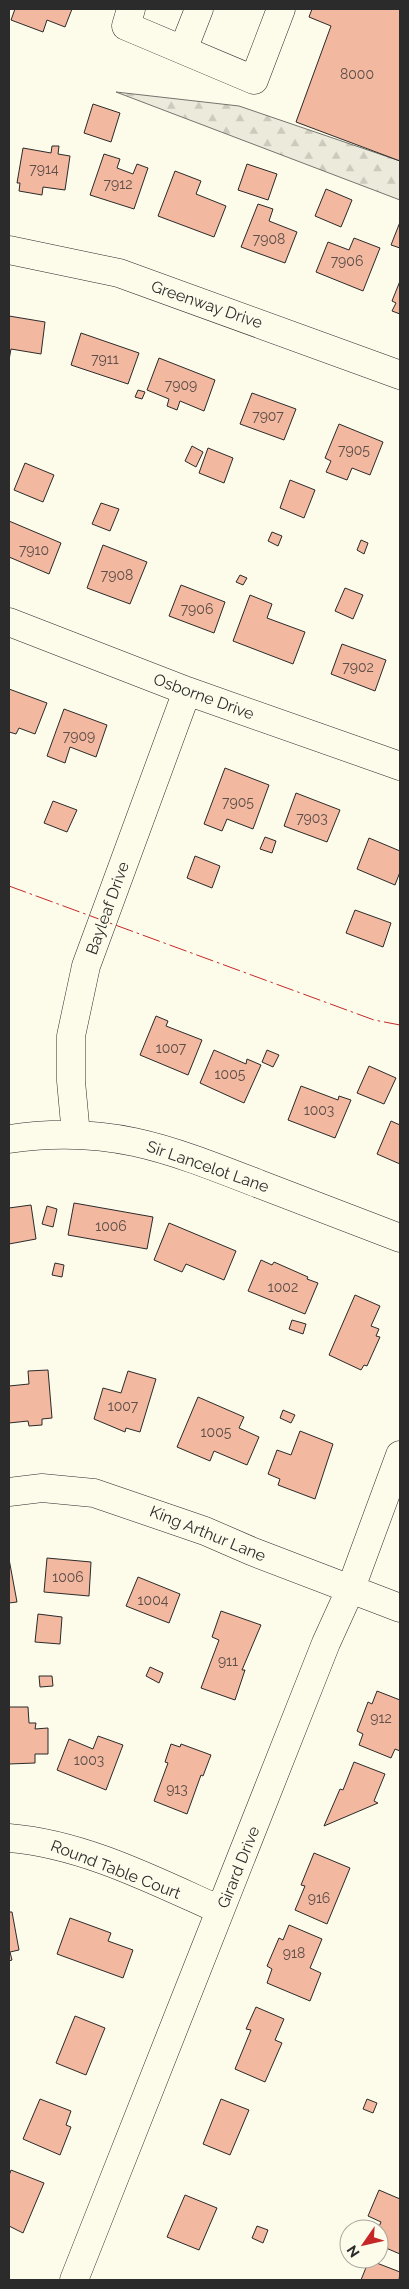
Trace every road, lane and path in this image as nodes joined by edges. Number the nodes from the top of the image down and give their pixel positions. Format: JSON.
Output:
{"nodes":[{"id":1,"x":131,"y":9,"type":"edge"},
{"id":2,"x":199,"y":9,"type":"edge"},
{"id":3,"x":281,"y":9,"type":"edge"},
{"id":4,"x":183,"y":50,"type":"junction"},
{"id":5,"x":9,"y":250,"type":"edge"},
{"id":6,"x":400,"y":376,"type":"edge"},
{"id":7,"x":9,"y":622,"type":"edge"},
{"id":8,"x":187,"y":691,"type":"junction"},
{"id":9,"x":400,"y":766,"type":"edge"},
{"id":10,"x":76,"y":1135,"type":"junction"},
{"id":11,"x":9,"y":1139,"type":"edge"},
{"id":12,"x":400,"y":1238,"type":"edge"},
{"id":13,"x":400,"y":1454,"type":"edge"},
{"id":14,"x":9,"y":1492,"type":"edge"},
{"id":15,"x":351,"y":1588,"type":"junction"},
{"id":16,"x":400,"y":1608,"type":"edge"},
{"id":17,"x":9,"y":1838,"type":"edge"},
{"id":18,"x":220,"y":1910,"type":"junction"},
{"id":19,"x":74,"y":2280,"type":"edge"}],
"edges":[{"from":1,"to":4,"type":"street"},
{"from":2,"to":4,"type":"street"},
{"from":3,"to":4,"type":"street"},
{"from":5,"to":6,"type":"street","name":"Greenway Drive"},
{"from":7,"to":8,"type":"street","name":"Osborne Drive"},
{"from":8,"to":9,"type":"street","name":"Osborne Drive"},
{"from":8,"to":10,"type":"street","name":"Bayleaf Drive"},
{"from":10,"to":11,"type":"street","name":"Sir Lancelot Lane"},
{"from":10,"to":12,"type":"street","name":"Sir Lancelot Lane"},
{"from":13,"to":15,"type":"street","name":"Girard Drive"},
{"from":14,"to":15,"type":"street","name":"King Arthur Lane"},
{"from":15,"to":16,"type":"street","name":"King Arthur Lane"},
{"from":15,"to":18,"type":"street","name":"Girard Drive"},
{"from":17,"to":18,"type":"street","name":"Round Table Court"},
{"from":18,"to":19,"type":"street","name":"Girard Drive"}]}
